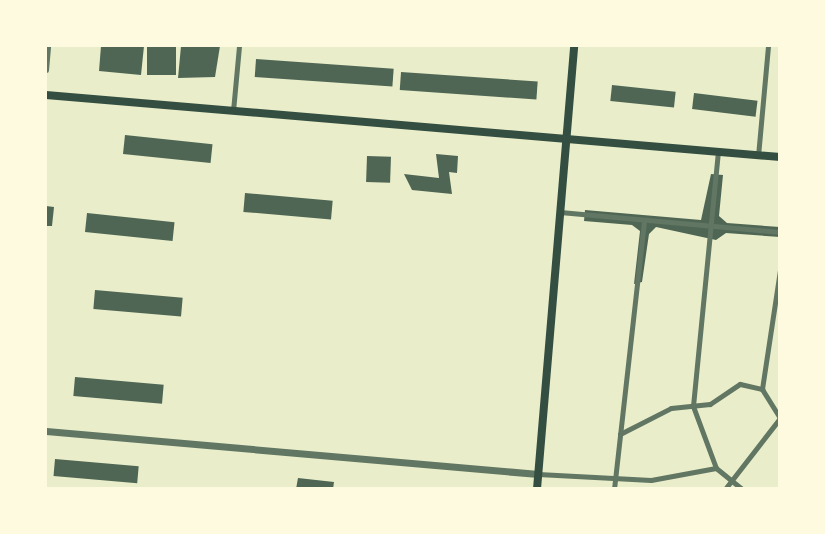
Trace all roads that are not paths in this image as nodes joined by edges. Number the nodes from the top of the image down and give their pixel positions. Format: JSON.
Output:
{"nodes":[{"id":1,"x":48,"y":46,"type":"edge"},
{"id":2,"x":239,"y":46,"type":"edge"},
{"id":3,"x":575,"y":46,"type":"edge"},
{"id":4,"x":768,"y":46,"type":"edge"},
{"id":5,"x":46,"y":71,"type":"edge"},
{"id":6,"x":46,"y":95,"type":"edge"},
{"id":7,"x":233,"y":111,"type":"junction"},
{"id":8,"x":566,"y":140,"type":"junction"},
{"id":9,"x":718,"y":152,"type":"junction"},
{"id":10,"x":758,"y":156,"type":"junction"},
{"id":11,"x":779,"y":157,"type":"edge"},
{"id":12,"x":560,"y":212,"type":"junction"},
{"id":13,"x":644,"y":220,"type":"junction"},
{"id":14,"x":711,"y":226,"type":"junction"},
{"id":15,"x":779,"y":232,"type":"edge"},
{"id":16,"x":779,"y":270,"type":"edge"},
{"id":17,"x":777,"y":326,"type":"edge"},
{"id":18,"x":762,"y":389,"type":"junction"},
{"id":19,"x":693,"y":406,"type":"junction"},
{"id":20,"x":779,"y":418,"type":"edge"},
{"id":21,"x":46,"y":431,"type":"edge"},
{"id":22,"x":620,"y":434,"type":"junction"},
{"id":23,"x":716,"y":468,"type":"junction"},
{"id":24,"x":538,"y":474,"type":"junction"},
{"id":25,"x":615,"y":478,"type":"junction"},
{"id":26,"x":651,"y":480,"type":"junction"},
{"id":27,"x":730,"y":482,"type":"junction"},
{"id":28,"x":537,"y":488,"type":"edge"},
{"id":29,"x":614,"y":488,"type":"edge"},
{"id":30,"x":653,"y":488,"type":"edge"},
{"id":31,"x":725,"y":488,"type":"edge"},
{"id":32,"x":741,"y":488,"type":"edge"}],
"edges":[{"from":1,"to":5,"type":"street"},
{"from":2,"to":7,"type":"street"},
{"from":3,"to":8,"type":"main road"},
{"from":4,"to":10,"type":"street"},
{"from":6,"to":7,"type":"main road"},
{"from":7,"to":8,"type":"main road"},
{"from":8,"to":9,"type":"main road"},
{"from":8,"to":12,"type":"main road"},
{"from":9,"to":10,"type":"main road"},
{"from":9,"to":14,"type":"street"},
{"from":10,"to":11,"type":"main road"},
{"from":12,"to":13,"type":"street"},
{"from":12,"to":24,"type":"main road"},
{"from":13,"to":14,"type":"street"},
{"from":13,"to":22,"type":"street"},
{"from":14,"to":15,"type":"street"},
{"from":14,"to":19,"type":"street"},
{"from":16,"to":17,"type":"street"},
{"from":17,"to":18,"type":"street"},
{"from":18,"to":19,"type":"street"},
{"from":18,"to":20,"type":"street"},
{"from":19,"to":22,"type":"street"},
{"from":19,"to":23,"type":"street"},
{"from":20,"to":27,"type":"street"},
{"from":21,"to":24,"type":"street"},
{"from":22,"to":25,"type":"street"},
{"from":23,"to":26,"type":"street"},
{"from":23,"to":27,"type":"street"},
{"from":24,"to":25,"type":"street"},
{"from":24,"to":28,"type":"main road"},
{"from":25,"to":26,"type":"street"},
{"from":25,"to":29,"type":"street"},
{"from":26,"to":30,"type":"street"},
{"from":27,"to":31,"type":"street"},
{"from":27,"to":32,"type":"street"}]}
